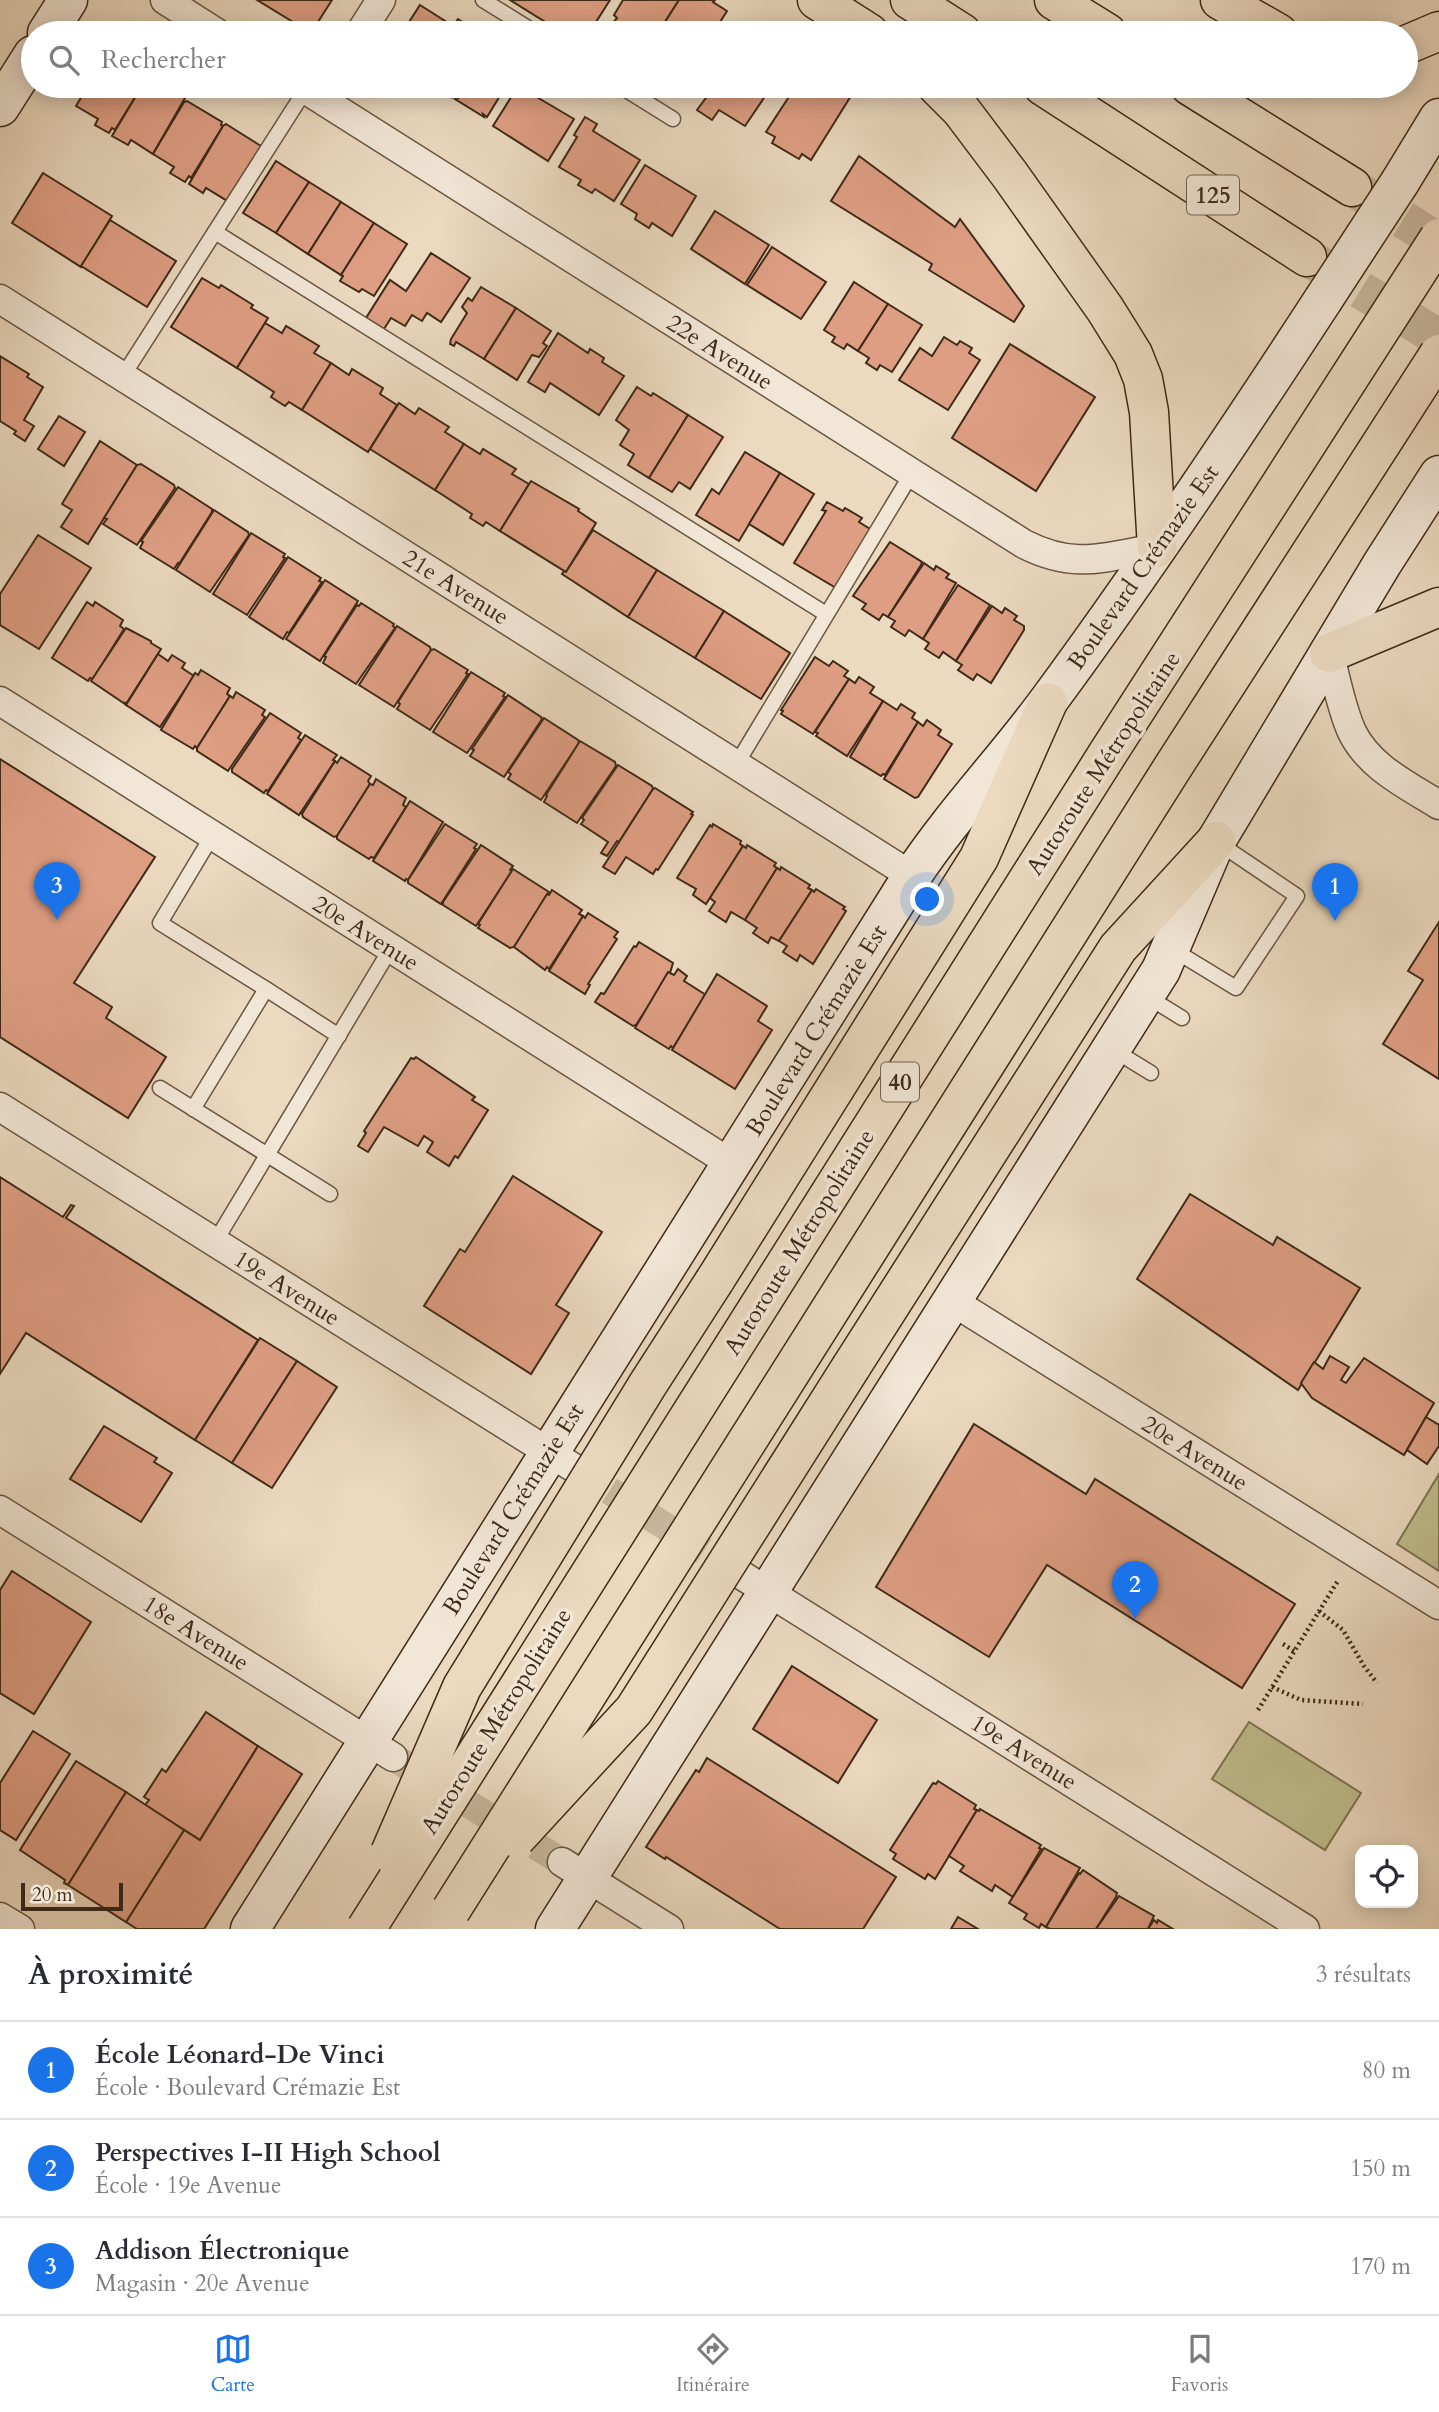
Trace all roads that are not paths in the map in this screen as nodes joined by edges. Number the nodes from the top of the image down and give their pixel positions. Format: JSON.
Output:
{"nodes":[{"id":1,"x":68,"y":0,"type":"edge"},
{"id":2,"x":165,"y":0,"type":"edge"},
{"id":3,"x":381,"y":0,"type":"edge"},
{"id":4,"x":483,"y":0,"type":"edge"},
{"id":5,"x":817,"y":0,"type":"edge"},
{"id":6,"x":910,"y":0,"type":"edge"},
{"id":7,"x":1055,"y":0,"type":"edge"},
{"id":8,"x":1220,"y":0,"type":"edge"},
{"id":9,"x":55,"y":21,"type":"edge"},
{"id":10,"x":199,"y":21,"type":"edge"},
{"id":11,"x":368,"y":21,"type":"edge"},
{"id":12,"x":517,"y":21,"type":"edge"},
{"id":13,"x":850,"y":21,"type":"edge"},
{"id":14,"x":943,"y":21,"type":"edge"},
{"id":15,"x":1088,"y":21,"type":"edge"},
{"id":16,"x":1257,"y":21,"type":"edge"},
{"id":17,"x":1439,"y":31,"type":"edge"},
{"id":18,"x":1418,"y":41,"type":"edge"},
{"id":19,"x":21,"y":74,"type":"edge"},
{"id":20,"x":308,"y":98,"type":"edge"},
{"id":21,"x":326,"y":98,"type":"edge"},
{"id":22,"x":639,"y":98,"type":"edge"},
{"id":23,"x":949,"y":98,"type":"edge"},
{"id":24,"x":1062,"y":98,"type":"edge"},
{"id":25,"x":1210,"y":98,"type":"edge"},
{"id":26,"x":0,"y":107,"type":"edge"},
{"id":27,"x":1439,"y":118,"type":"edge"},
{"id":28,"x":673,"y":119,"type":"dead end"},
{"id":29,"x":1352,"y":187,"type":"tunnel mouth"},
{"id":30,"x":215,"y":232,"type":"junction"},
{"id":31,"x":1439,"y":238,"type":"edge"},
{"id":32,"x":1307,"y":257,"type":"tunnel mouth"},
{"id":33,"x":0,"y":299,"type":"edge"},
{"id":34,"x":1439,"y":354,"type":"edge"},
{"id":35,"x":123,"y":376,"type":"junction"},
{"id":36,"x":912,"y":473,"type":"junction"},
{"id":37,"x":1439,"y":475,"type":"edge"},
{"id":38,"x":1157,"y":548,"type":"junction"},
{"id":39,"x":1439,"y":607,"type":"edge"},
{"id":40,"x":826,"y":614,"type":"junction"},
{"id":41,"x":1329,"y":653,"type":"junction"},
{"id":42,"x":0,"y":701,"type":"edge"},
{"id":43,"x":1048,"y":702,"type":"junction"},
{"id":44,"x":736,"y":765,"type":"junction"},
{"id":45,"x":1439,"y":805,"type":"edge"},
{"id":46,"x":212,"y":836,"type":"junction"},
{"id":47,"x":1216,"y":841,"type":"junction"},
{"id":48,"x":912,"y":876,"type":"junction"},
{"id":49,"x":391,"y":948,"type":"junction"},
{"id":50,"x":1170,"y":948,"type":"junction"},
{"id":51,"x":266,"y":989,"type":"junction"},
{"id":52,"x":1144,"y":995,"type":"junction"},
{"id":53,"x":1182,"y":1018,"type":"dead end"},
{"id":54,"x":339,"y":1036,"type":"junction"},
{"id":55,"x":1111,"y":1049,"type":"junction"},
{"id":56,"x":1151,"y":1073,"type":"dead end"},
{"id":57,"x":160,"y":1088,"type":"dead end"},
{"id":58,"x":0,"y":1107,"type":"edge"},
{"id":59,"x":193,"y":1109,"type":"junction"},
{"id":60,"x":268,"y":1155,"type":"junction"},
{"id":61,"x":732,"y":1164,"type":"junction"},
{"id":62,"x":330,"y":1195,"type":"dead end"},
{"id":63,"x":215,"y":1242,"type":"junction"},
{"id":64,"x":952,"y":1301,"type":"junction"},
{"id":65,"x":561,"y":1461,"type":"junction"},
{"id":66,"x":0,"y":1510,"type":"edge"},
{"id":67,"x":756,"y":1584,"type":"junction"},
{"id":68,"x":1439,"y":1605,"type":"edge"},
{"id":69,"x":380,"y":1750,"type":"junction"},
{"id":70,"x":575,"y":1870,"type":"junction"},
{"id":71,"x":0,"y":1916,"type":"edge"},
{"id":72,"x":445,"y":1919,"type":"edge"},
{"id":73,"x":20,"y":1929,"type":"edge"},
{"id":74,"x":250,"y":1929,"type":"edge"},
{"id":75,"x":357,"y":1929,"type":"edge"},
{"id":76,"x":366,"y":1929,"type":"edge"},
{"id":77,"x":555,"y":1929,"type":"edge"},
{"id":78,"x":669,"y":1929,"type":"edge"},
{"id":79,"x":1305,"y":1929,"type":"edge"}],
"edges":[{"from":1,"to":9,"type":"main road"},
{"from":2,"to":10,"type":"street"},
{"from":3,"to":11,"type":"street"},
{"from":4,"to":12,"type":"lane"},
{"from":5,"to":13,"type":"main road"},
{"from":6,"to":14,"type":"main road"},
{"from":7,"to":15,"type":"main road"},
{"from":8,"to":16,"type":"main road"},
{"from":17,"to":18,"type":"main road"},
{"from":19,"to":26,"type":"main road"},
{"from":20,"to":30,"type":"lane"},
{"from":21,"to":36,"type":"street","name":"22e Avenue"},
{"from":22,"to":28,"type":"lane"},
{"from":23,"to":38,"type":"main road"},
{"from":24,"to":32,"type":"main road","number":"125"},
{"from":25,"to":29,"type":"main road"},
{"from":27,"to":38,"type":"main road","name":"Boulevard Crémazie Est","bridge":true},
{"from":30,"to":35,"type":"lane"},
{"from":30,"to":40,"type":"lane"},
{"from":31,"to":76,"type":"main road","name":"Autoroute Métropolitaine","number":"40","bridge":true},
{"from":33,"to":35,"type":"street","name":"21e Avenue"},
{"from":34,"to":72,"type":"main road","number":"40","bridge":true},
{"from":35,"to":44,"type":"street","name":"21e Avenue"},
{"from":36,"to":38,"type":"street","name":"22e Avenue"},
{"from":36,"to":40,"type":"lane"},
{"from":37,"to":41,"type":"main road"},
{"from":38,"to":43,"type":"main road","name":"Boulevard Crémazie Est"},
{"from":39,"to":41,"type":"main road"},
{"from":40,"to":44,"type":"lane"},
{"from":41,"to":45,"type":"street"},
{"from":41,"to":47,"type":"main road"},
{"from":42,"to":46,"type":"street","name":"20e Avenue"},
{"from":43,"to":48,"type":"main road","name":"Boulevard Crémazie Est"},
{"from":43,"to":75,"type":"main road","bridge":true},
{"from":44,"to":48,"type":"street","name":"21e Avenue"},
{"from":46,"to":49,"type":"street","name":"20e Avenue"},
{"from":46,"to":51,"type":"lane"},
{"from":47,"to":50,"type":"main road"},
{"from":47,"to":50,"type":"lane"},
{"from":47,"to":72,"type":"main road","bridge":true},
{"from":48,"to":61,"type":"main road","name":"Boulevard Crémazie Est"},
{"from":49,"to":54,"type":"lane"},
{"from":49,"to":61,"type":"street","name":"20e Avenue"},
{"from":50,"to":52,"type":"main road"},
{"from":51,"to":54,"type":"lane"},
{"from":51,"to":59,"type":"lane"},
{"from":52,"to":53,"type":"lane"},
{"from":52,"to":55,"type":"main road"},
{"from":54,"to":60,"type":"lane"},
{"from":55,"to":56,"type":"lane"},
{"from":55,"to":64,"type":"main road"},
{"from":57,"to":59,"type":"lane"},
{"from":58,"to":63,"type":"street","name":"19e Avenue"},
{"from":59,"to":60,"type":"lane"},
{"from":60,"to":62,"type":"lane"},
{"from":60,"to":63,"type":"lane"},
{"from":61,"to":65,"type":"main road","name":"Boulevard Crémazie Est"},
{"from":63,"to":65,"type":"street","name":"19e Avenue"},
{"from":64,"to":67,"type":"main road"},
{"from":64,"to":68,"type":"street","name":"20e Avenue"},
{"from":65,"to":69,"type":"main road","name":"Boulevard Crémazie Est"},
{"from":66,"to":69,"type":"street","name":"18e Avenue"},
{"from":67,"to":70,"type":"main road"},
{"from":67,"to":79,"type":"street","name":"19e Avenue"},
{"from":69,"to":74,"type":"main road","name":"Boulevard Crémazie Est"},
{"from":70,"to":77,"type":"main road"},
{"from":70,"to":78,"type":"street"},
{"from":71,"to":73,"type":"street"}]}
